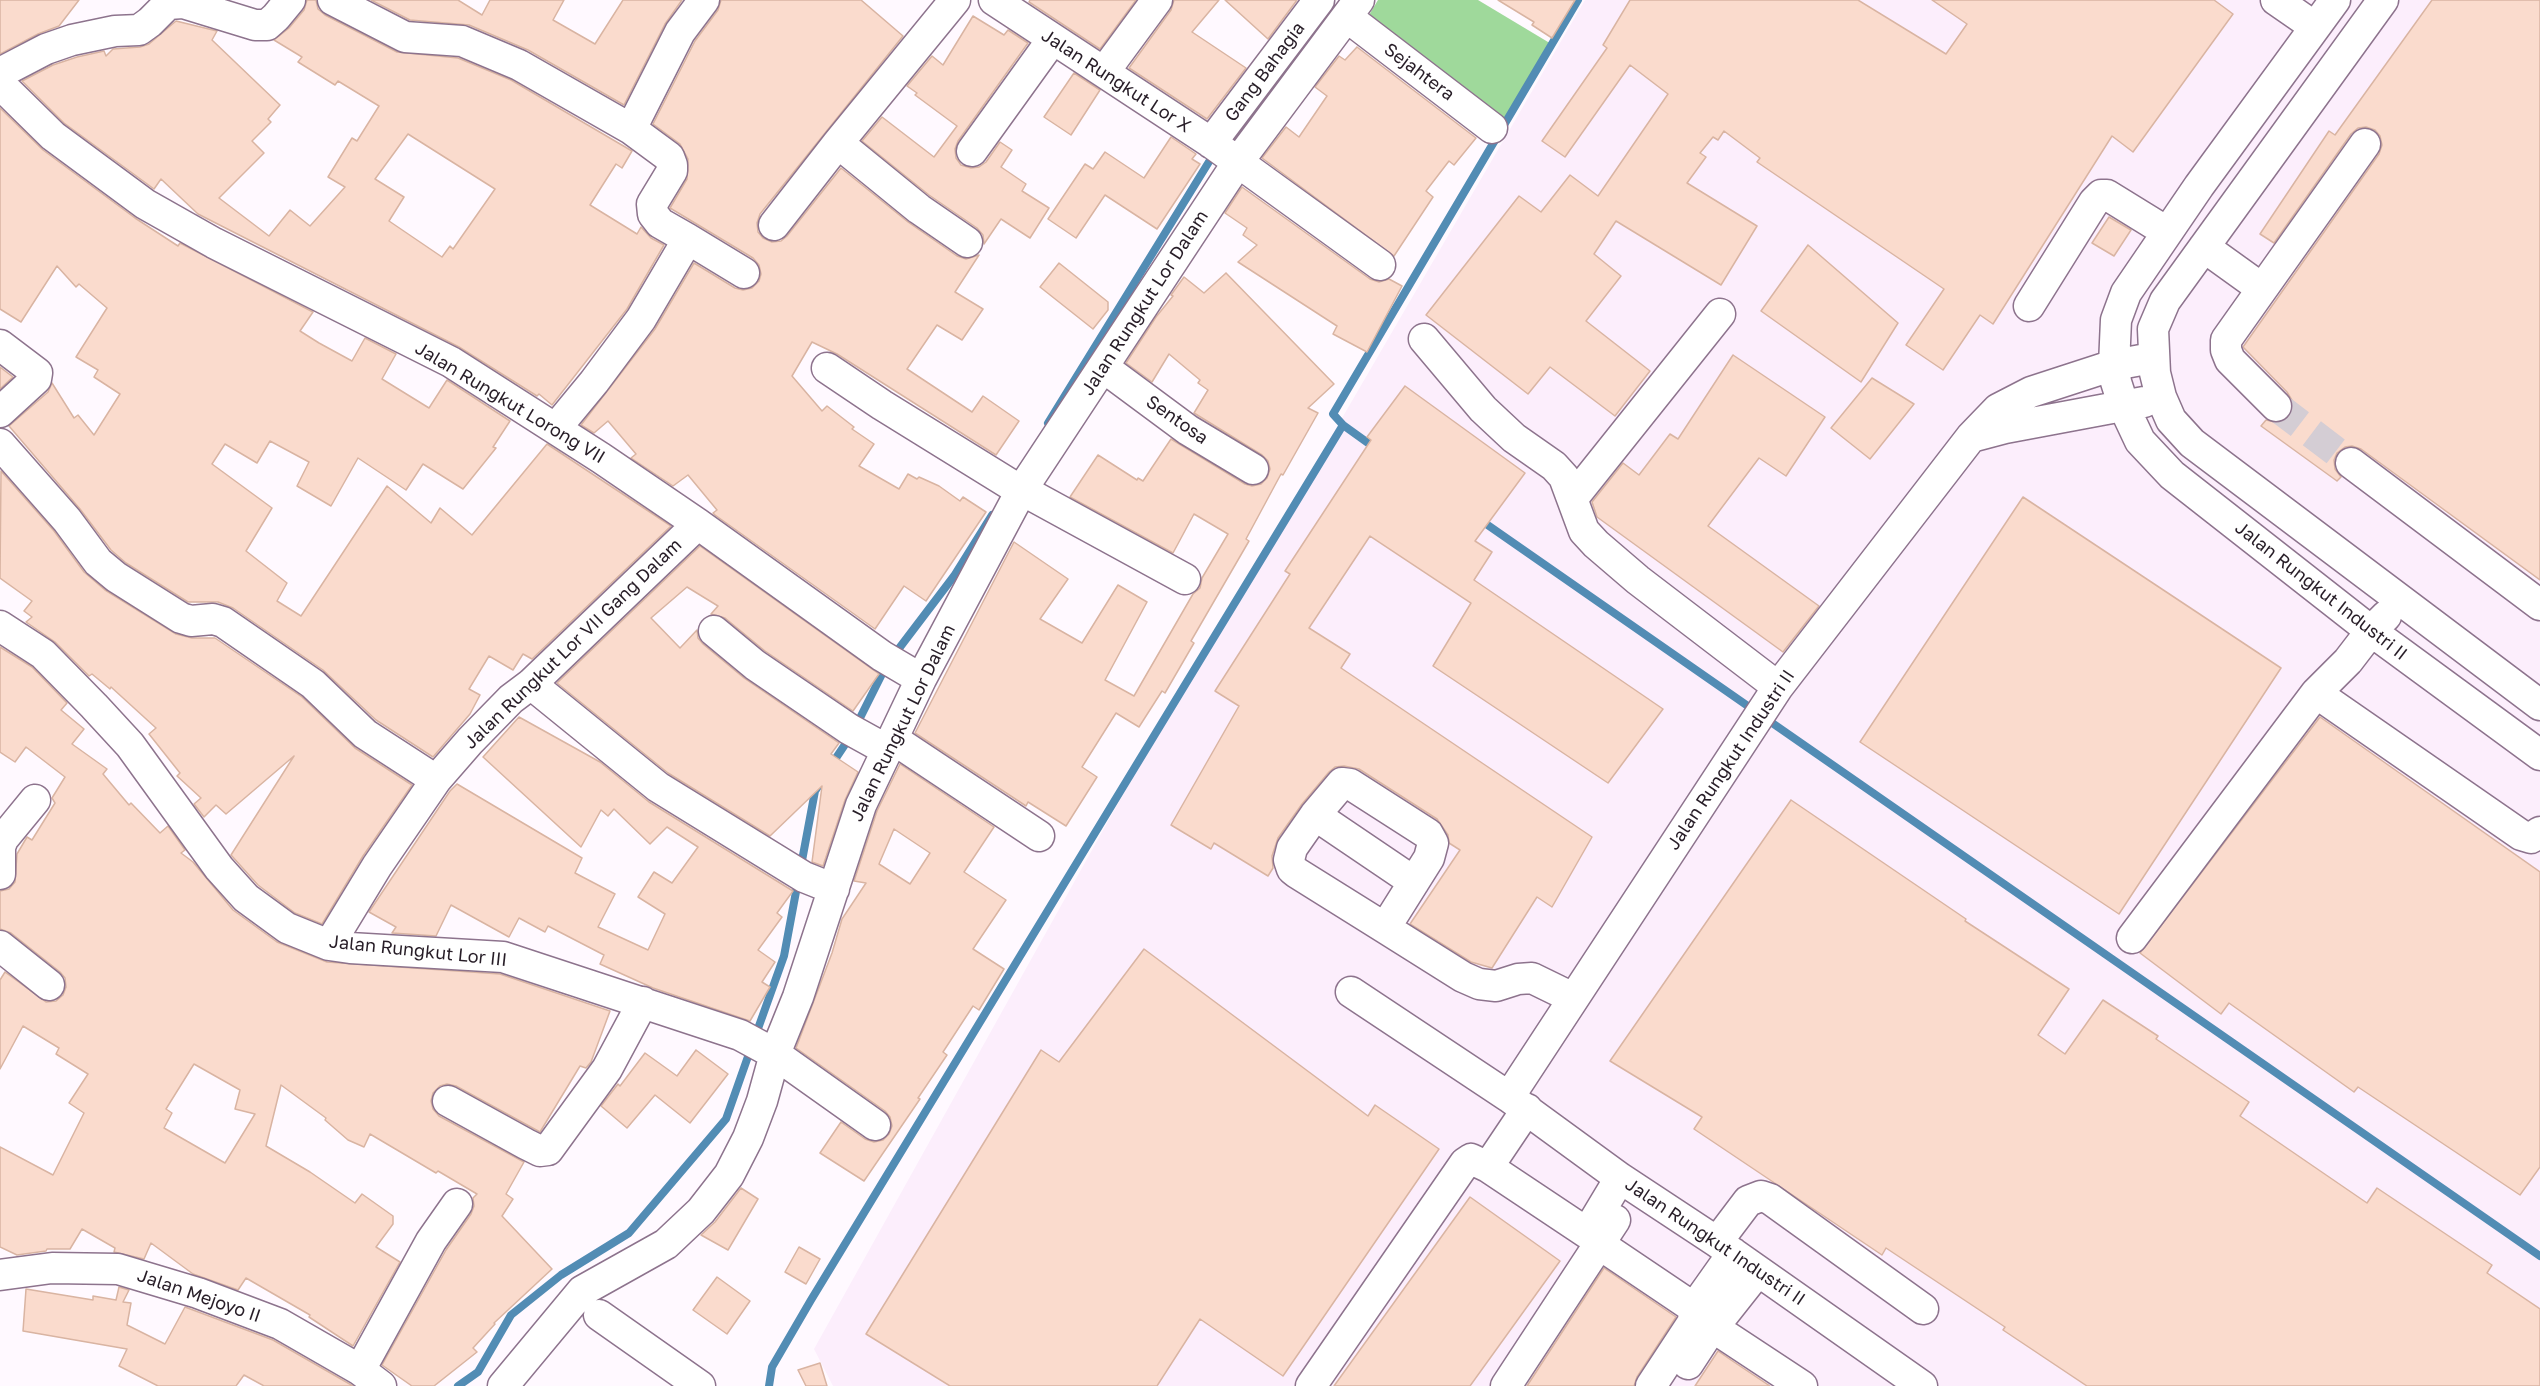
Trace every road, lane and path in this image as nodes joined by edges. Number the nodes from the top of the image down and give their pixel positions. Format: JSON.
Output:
{"nodes":[{"id":1,"x":290,"y":0,"type":"edge"},
{"id":2,"x":333,"y":0,"type":"edge"},
{"id":3,"x":704,"y":0,"type":"edge"},
{"id":4,"x":955,"y":0,"type":"edge"},
{"id":5,"x":994,"y":0,"type":"edge"},
{"id":6,"x":1157,"y":0,"type":"edge"},
{"id":7,"x":1319,"y":0,"type":"edge"},
{"id":8,"x":2276,"y":0,"type":"edge"},
{"id":9,"x":2335,"y":0,"type":"edge"},
{"id":10,"x":2383,"y":0,"type":"edge"},
{"id":11,"x":1353,"y":8,"type":"edge"},
{"id":12,"x":2315,"y":27,"type":"junction"},
{"id":13,"x":1052,"y":40,"type":"junction"},
{"id":14,"x":1104,"y":72,"type":"junction"},
{"id":15,"x":0,"y":73,"type":"edge"},
{"id":16,"x":0,"y":84,"type":"edge"},
{"id":17,"x":1492,"y":128,"type":"dead end"},
{"id":18,"x":631,"y":129,"type":"junction"},
{"id":19,"x":838,"y":142,"type":"junction"},
{"id":20,"x":2365,"y":144,"type":"dead end"},
{"id":21,"x":972,"y":151,"type":"dead end"},
{"id":22,"x":1222,"y":151,"type":"junction"},
{"id":23,"x":2199,"y":186,"type":"junction"},
{"id":24,"x":2230,"y":209,"type":"junction"},
{"id":25,"x":774,"y":225,"type":"dead end"},
{"id":26,"x":2167,"y":232,"type":"junction"},
{"id":27,"x":688,"y":239,"type":"junction"},
{"id":28,"x":967,"y":242,"type":"dead end"},
{"id":29,"x":2204,"y":247,"type":"junction"},
{"id":30,"x":1380,"y":265,"type":"dead end"},
{"id":31,"x":744,"y":273,"type":"dead end"},
{"id":32,"x":2261,"y":288,"type":"junction"},
{"id":33,"x":2029,"y":306,"type":"dead end"},
{"id":34,"x":1720,"y":314,"type":"dead end"},
{"id":35,"x":1424,"y":339,"type":"dead end"},
{"id":36,"x":0,"y":345,"type":"edge"},
{"id":37,"x":2152,"y":358,"type":"junction"},
{"id":38,"x":2114,"y":365,"type":"junction"},
{"id":39,"x":1103,"y":367,"type":"junction"},
{"id":40,"x":827,"y":368,"type":"dead end"},
{"id":41,"x":2161,"y":397,"type":"junction"},
{"id":42,"x":2276,"y":406,"type":"tunnel mouth"},
{"id":43,"x":2124,"y":407,"type":"junction"},
{"id":44,"x":0,"y":412,"type":"edge"},
{"id":45,"x":555,"y":428,"type":"junction"},
{"id":46,"x":1971,"y":437,"type":"junction"},
{"id":47,"x":0,"y":444,"type":"edge"},
{"id":48,"x":2350,"y":463,"type":"tunnel mouth"},
{"id":49,"x":1253,"y":469,"type":"dead end"},
{"id":50,"x":1015,"y":486,"type":"junction"},
{"id":51,"x":1573,"y":498,"type":"junction"},
{"id":52,"x":698,"y":524,"type":"junction"},
{"id":53,"x":1185,"y":579,"type":"dead end"},
{"id":54,"x":2401,"y":601,"type":"junction"},
{"id":55,"x":2540,"y":605,"type":"edge"},
{"id":56,"x":0,"y":626,"type":"edge"},
{"id":57,"x":714,"y":631,"type":"dead end"},
{"id":58,"x":2371,"y":631,"type":"junction"},
{"id":59,"x":900,"y":667,"type":"junction"},
{"id":60,"x":531,"y":684,"type":"junction"},
{"id":61,"x":2316,"y":693,"type":"junction"},
{"id":62,"x":1773,"y":696,"type":"junction"},
{"id":63,"x":2540,"y":705,"type":"edge"},
{"id":64,"x":873,"y":739,"type":"junction"},
{"id":65,"x":2540,"y":755,"type":"edge"},
{"id":66,"x":436,"y":780,"type":"junction"},
{"id":67,"x":35,"y":800,"type":"dead end"},
{"id":68,"x":1315,"y":815,"type":"junction"},
{"id":69,"x":2540,"y":832,"type":"edge"},
{"id":70,"x":1039,"y":836,"type":"dead end"},
{"id":71,"x":0,"y":874,"type":"edge"},
{"id":72,"x":1413,"y":882,"type":"junction"},
{"id":73,"x":834,"y":889,"type":"junction"},
{"id":74,"x":1385,"y":928,"type":"junction"},
{"id":75,"x":2132,"y":938,"type":"dead end"},
{"id":76,"x":329,"y":945,"type":"junction"},
{"id":77,"x":0,"y":946,"type":"edge"},
{"id":78,"x":50,"y":985,"type":"dead end"},
{"id":79,"x":1351,"y":992,"type":"dead end"},
{"id":80,"x":1573,"y":998,"type":"junction"},
{"id":81,"x":643,"y":1002,"type":"junction"},
{"id":82,"x":760,"y":1046,"type":"junction"},
{"id":83,"x":448,"y":1101,"type":"dead end"},
{"id":84,"x":1518,"y":1103,"type":"junction"},
{"id":85,"x":875,"y":1125,"type":"dead end"},
{"id":86,"x":1488,"y":1167,"type":"junction"},
{"id":87,"x":1628,"y":1182,"type":"junction"},
{"id":88,"x":457,"y":1204,"type":"dead end"},
{"id":89,"x":1593,"y":1238,"type":"junction"},
{"id":90,"x":1725,"y":1247,"type":"junction"},
{"id":91,"x":1758,"y":1271,"type":"junction"},
{"id":92,"x":0,"y":1275,"type":"edge"},
{"id":93,"x":1923,"y":1309,"type":"dead end"},
{"id":94,"x":599,"y":1315,"type":"dead end"},
{"id":95,"x":1704,"y":1318,"type":"junction"},
{"id":96,"x":370,"y":1378,"type":"edge"},
{"id":97,"x":503,"y":1386,"type":"edge"},
{"id":98,"x":700,"y":1386,"type":"edge"},
{"id":99,"x":1311,"y":1386,"type":"edge"},
{"id":100,"x":1490,"y":1386,"type":"edge"},
{"id":101,"x":1506,"y":1386,"type":"edge"},
{"id":102,"x":1651,"y":1386,"type":"edge"},
{"id":103,"x":1674,"y":1386,"type":"edge"},
{"id":104,"x":1802,"y":1386,"type":"edge"},
{"id":105,"x":1922,"y":1386,"type":"edge"}],
"edges":[{"from":1,"to":15,"type":"street"},
{"from":2,"to":18,"type":"street"},
{"from":3,"to":18,"type":"street"},
{"from":4,"to":19,"type":"street"},
{"from":5,"to":13,"type":"street","name":"Jalan Rungkut Lor X"},
{"from":6,"to":14,"type":"street"},
{"from":7,"to":22,"type":"street","name":"Gang Bahagia"},
{"from":8,"to":12,"type":"street"},
{"from":9,"to":12,"type":"street","name":"Jalan Rungkut Industri II"},
{"from":10,"to":24,"type":"street"},
{"from":11,"to":17,"type":"street","name":"Sejahtera"},
{"from":11,"to":22,"type":"street"},
{"from":12,"to":23,"type":"street","name":"Jalan Rungkut Industri II"},
{"from":13,"to":14,"type":"street","name":"Jalan Rungkut Lor X"},
{"from":13,"to":21,"type":"street"},
{"from":14,"to":22,"type":"street","name":"Jalan Rungkut Lor X"},
{"from":16,"to":45,"type":"street","name":"Jalan Rungkut Lorong VII"},
{"from":18,"to":27,"type":"street"},
{"from":19,"to":25,"type":"street"},
{"from":19,"to":28,"type":"street"},
{"from":20,"to":32,"type":"street"},
{"from":22,"to":30,"type":"street","name":"Jalan Rungkut Lor X"},
{"from":22,"to":39,"type":"street","name":"Jalan Rungkut Lor Dalam"},
{"from":23,"to":24,"type":"street"},
{"from":23,"to":26,"type":"street","name":"Jalan Rungkut Industri II"},
{"from":24,"to":29,"type":"street"},
{"from":26,"to":33,"type":"street"},
{"from":26,"to":38,"type":"street","name":"Jalan Rungkut Industri II"},
{"from":27,"to":31,"type":"street"},
{"from":27,"to":45,"type":"street"},
{"from":29,"to":32,"type":"street"},
{"from":29,"to":37,"type":"street"},
{"from":32,"to":42,"type":"street"},
{"from":34,"to":51,"type":"street"},
{"from":35,"to":51,"type":"street"},
{"from":36,"to":44,"type":"street"},
{"from":37,"to":38,"type":"street","name":"Jalan Rungkut Industri II"},
{"from":37,"to":41,"type":"street"},
{"from":38,"to":43,"type":"street","name":"Jalan Rungkut Industri II"},
{"from":38,"to":46,"type":"street","name":"Jalan Rungkut Industri II"},
{"from":39,"to":49,"type":"street","name":"Sentosa"},
{"from":39,"to":50,"type":"street","name":"Jalan Rungkut Lor Dalam"},
{"from":40,"to":50,"type":"street"},
{"from":41,"to":43,"type":"street"},
{"from":41,"to":54,"type":"street"},
{"from":43,"to":46,"type":"street"},
{"from":43,"to":58,"type":"street","name":"Jalan Rungkut Industri II"},
{"from":45,"to":52,"type":"street","name":"Jalan Rungkut Lorong VII"},
{"from":46,"to":62,"type":"street","name":"Jalan Rungkut Industri II"},
{"from":47,"to":66,"type":"street"},
{"from":48,"to":55,"type":"street"},
{"from":50,"to":53,"type":"street"},
{"from":50,"to":59,"type":"street","name":"Jalan Rungkut Lor Dalam"},
{"from":51,"to":62,"type":"street"},
{"from":52,"to":59,"type":"street","name":"Jalan Rungkut Lorong VII"},
{"from":52,"to":60,"type":"street","name":"Jalan Rungkut Lor VII Gang Dalam"},
{"from":54,"to":58,"type":"street"},
{"from":54,"to":63,"type":"street"},
{"from":56,"to":76,"type":"street","name":"Jalan Rungkut Lor III"},
{"from":57,"to":64,"type":"street"},
{"from":58,"to":61,"type":"street"},
{"from":58,"to":65,"type":"street","name":"Jalan Rungkut Industri II"},
{"from":59,"to":64,"type":"street","name":"Jalan Rungkut Lor Dalam"},
{"from":60,"to":66,"type":"street","name":"Jalan Rungkut Lor VII Gang Dalam"},
{"from":60,"to":73,"type":"street"},
{"from":61,"to":69,"type":"street"},
{"from":61,"to":75,"type":"street"},
{"from":62,"to":80,"type":"street","name":"Jalan Rungkut Industri II"},
{"from":64,"to":70,"type":"street"},
{"from":64,"to":73,"type":"street","name":"Jalan Rungkut Lor Dalam"},
{"from":66,"to":76,"type":"street","name":"Jalan Rungkut Lor VII Gang Dalam"},
{"from":67,"to":71,"type":"street"},
{"from":68,"to":72,"type":"street"},
{"from":68,"to":72,"type":"street"},
{"from":68,"to":74,"type":"street"},
{"from":72,"to":74,"type":"street"},
{"from":73,"to":82,"type":"street","name":"Jalan Rungkut Lor Dalam"},
{"from":74,"to":80,"type":"street"},
{"from":76,"to":81,"type":"street","name":"Jalan Rungkut Lor III"},
{"from":77,"to":78,"type":"street"},
{"from":79,"to":84,"type":"street","name":"Jalan Rungkut Industri II"},
{"from":80,"to":84,"type":"street","name":"Jalan Rungkut Industri II"},
{"from":81,"to":82,"type":"street","name":"Jalan Rungkut Lor III"},
{"from":81,"to":83,"type":"street"},
{"from":82,"to":85,"type":"street","name":"Jalan Rungkut Lor III"},
{"from":82,"to":97,"type":"street","name":"Jalan Rungkut Lor Dalam"},
{"from":84,"to":86,"type":"street"},
{"from":84,"to":87,"type":"street","name":"Jalan Rungkut Industri II"},
{"from":86,"to":89,"type":"street"},
{"from":86,"to":99,"type":"street"},
{"from":87,"to":89,"type":"street"},
{"from":87,"to":90,"type":"street","name":"Jalan Rungkut Industri II"},
{"from":88,"to":96,"type":"street"},
{"from":89,"to":95,"type":"street"},
{"from":89,"to":100,"type":"street"},
{"from":89,"to":101,"type":"street"},
{"from":90,"to":91,"type":"street","name":"Jalan Rungkut Industri II"},
{"from":90,"to":93,"type":"street"},
{"from":90,"to":95,"type":"street"},
{"from":91,"to":95,"type":"street"},
{"from":91,"to":105,"type":"street","name":"Jalan Rungkut Industri II"},
{"from":92,"to":96,"type":"street","name":"Jalan Mejoyo II"},
{"from":94,"to":98,"type":"street"},
{"from":95,"to":102,"type":"street"},
{"from":95,"to":103,"type":"street"},
{"from":95,"to":104,"type":"street"}]}
